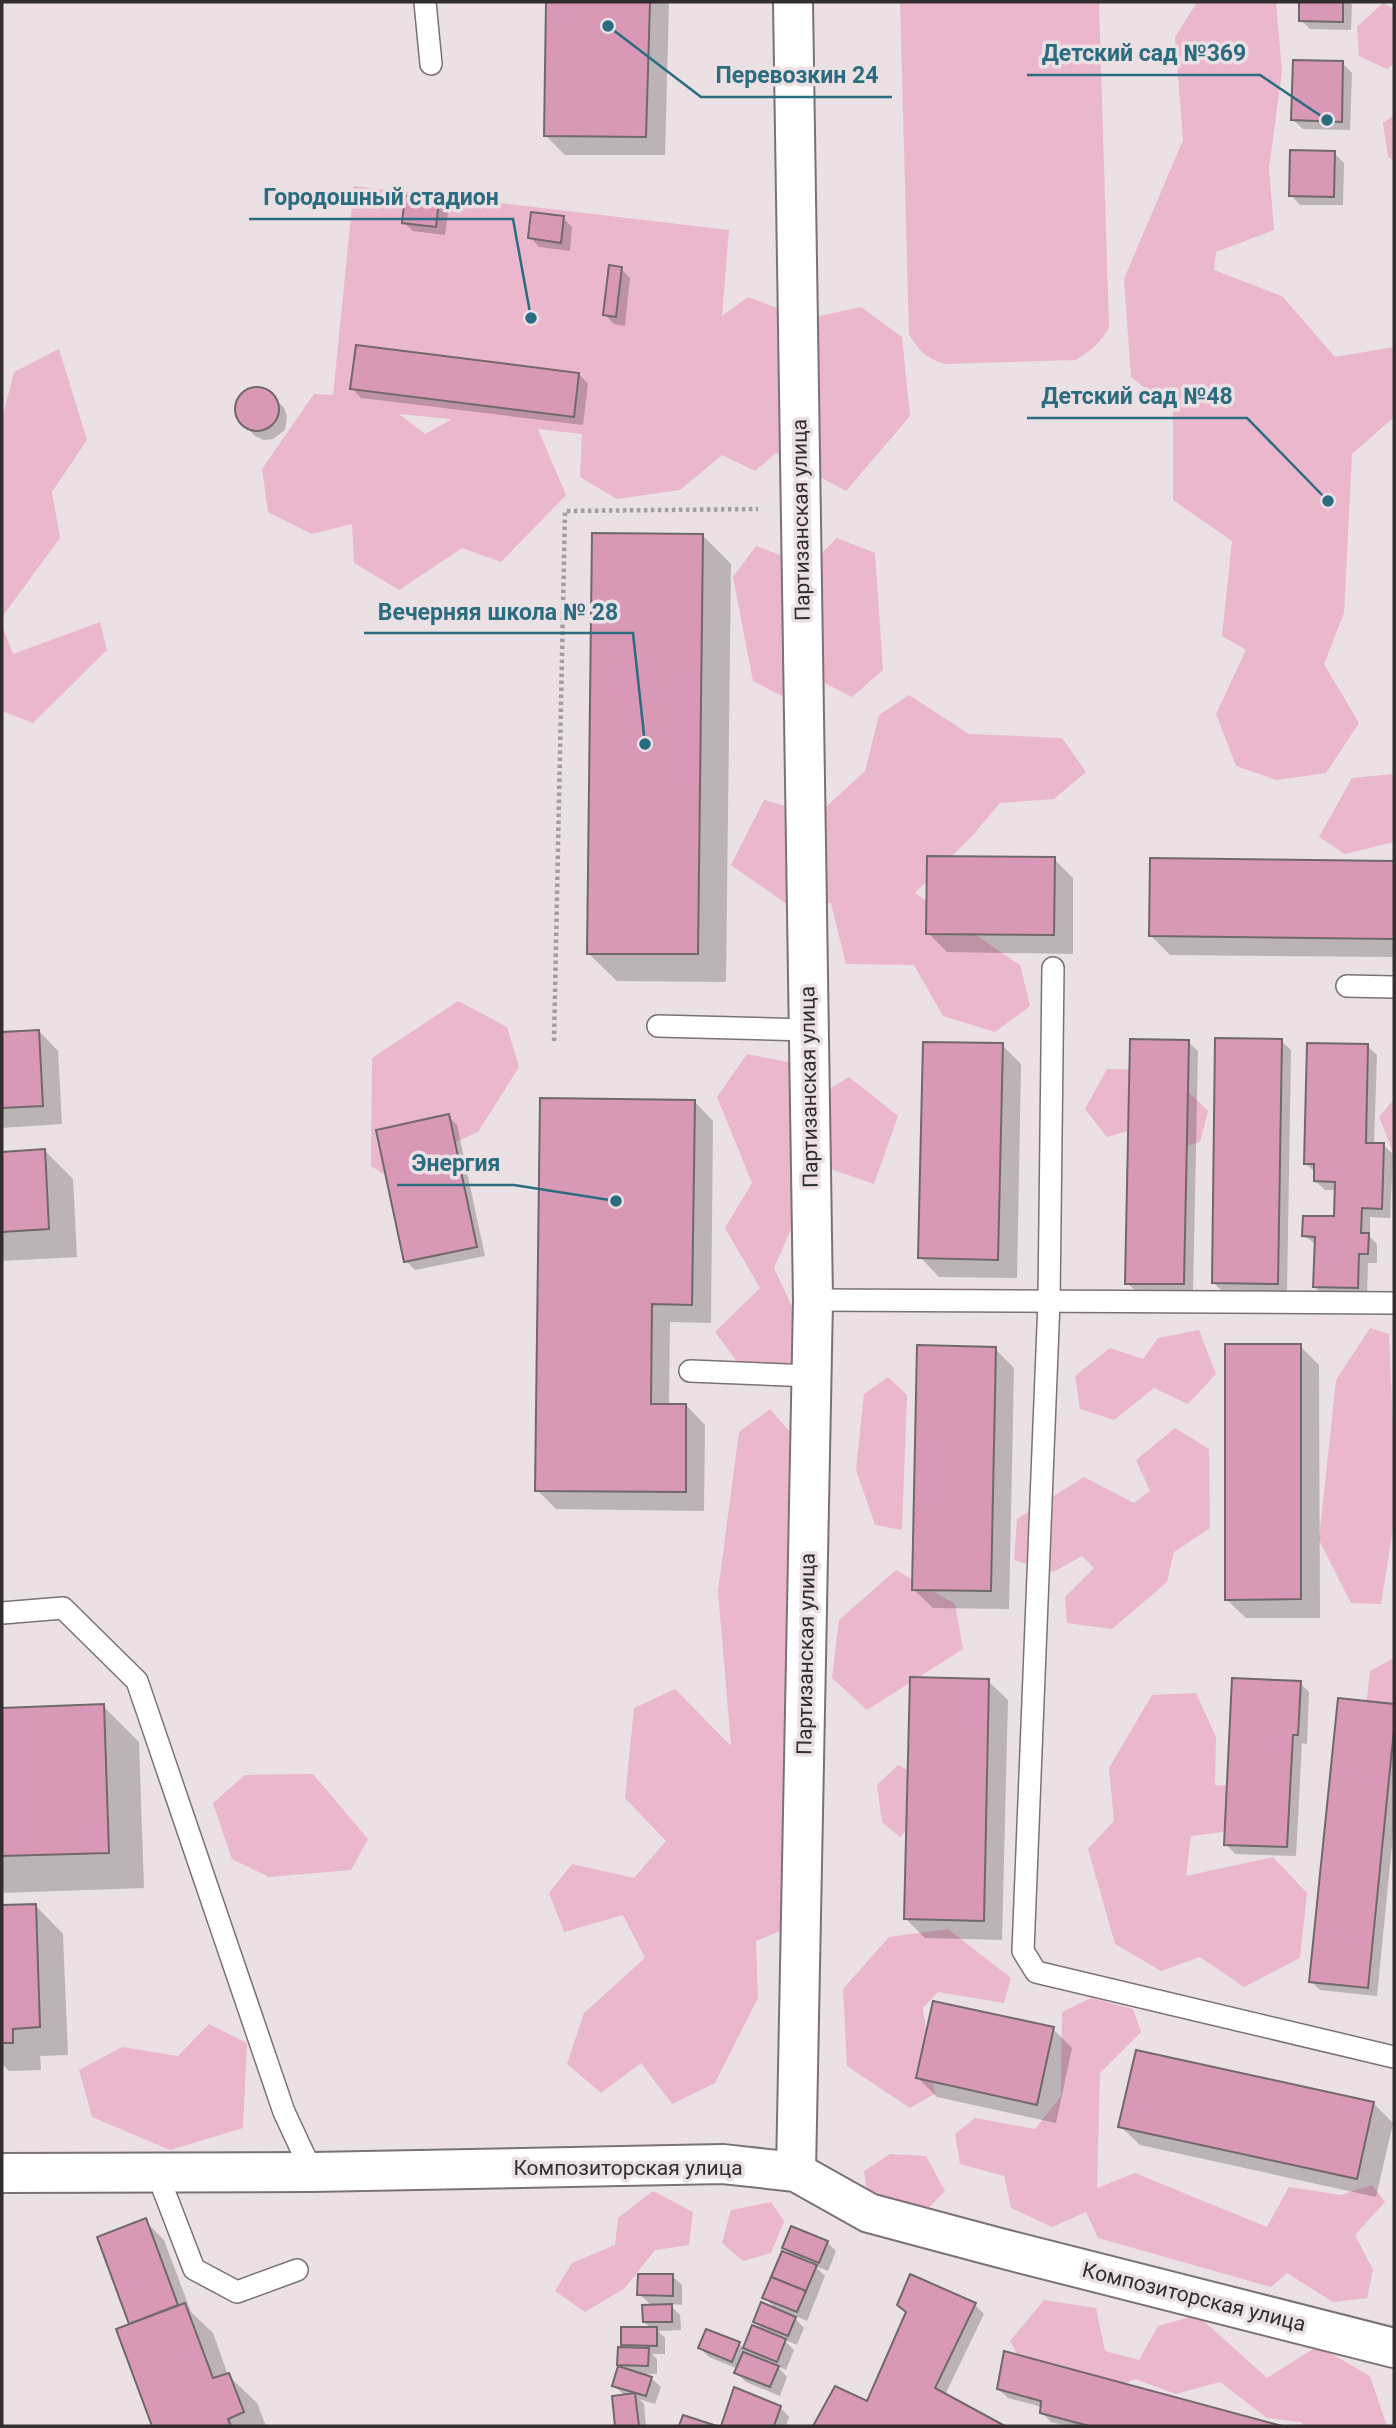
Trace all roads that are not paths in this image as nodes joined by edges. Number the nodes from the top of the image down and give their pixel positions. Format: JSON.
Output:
{"nodes":[{"id":1,"x":425,"y":2,"type":"edge"},
{"id":2,"x":793,"y":2,"type":"edge"},
{"id":3,"x":431,"y":64,"type":"dead end"},
{"id":4,"x":1053,"y":968,"type":"dead end"},
{"id":5,"x":1347,"y":986,"type":"dead end"},
{"id":6,"x":1394,"y":987,"type":"edge"},
{"id":7,"x":658,"y":1026,"type":"dead end"},
{"id":8,"x":808,"y":1030,"type":"junction"},
{"id":9,"x":813,"y":1300,"type":"junction"},
{"id":10,"x":1049,"y":1301,"type":"junction"},
{"id":11,"x":1394,"y":1303,"type":"edge"},
{"id":12,"x":690,"y":1371,"type":"dead end"},
{"id":13,"x":811,"y":1376,"type":"junction"},
{"id":14,"x":2,"y":1613,"type":"edge"},
{"id":15,"x":1394,"y":2057,"type":"edge"},
{"id":16,"x":312,"y":2172,"type":"junction"},
{"id":17,"x":796,"y":2172,"type":"junction"},
{"id":18,"x":2,"y":2173,"type":"edge"},
{"id":19,"x":158,"y":2173,"type":"junction"},
{"id":20,"x":298,"y":2270,"type":"dead end"},
{"id":21,"x":1394,"y":2348,"type":"edge"}],
"edges":[{"from":1,"to":3,"type":"lane"},
{"from":2,"to":8,"type":"street","name":"Партизанская улица"},
{"from":4,"to":10,"type":"lane"},
{"from":5,"to":6,"type":"lane"},
{"from":7,"to":8,"type":"lane"},
{"from":8,"to":9,"type":"street","name":"Партизанская улица"},
{"from":9,"to":10,"type":"lane"},
{"from":9,"to":13,"type":"street","name":"Партизанская улица"},
{"from":10,"to":11,"type":"lane"},
{"from":10,"to":15,"type":"lane"},
{"from":12,"to":13,"type":"lane"},
{"from":13,"to":17,"type":"street","name":"Партизанская улица"},
{"from":14,"to":16,"type":"lane"},
{"from":16,"to":17,"type":"street","name":"Композиторская улица"},
{"from":16,"to":19,"type":"street","name":"Композиторская улица"},
{"from":17,"to":21,"type":"street","name":"Композиторская улица"},
{"from":18,"to":19,"type":"street","name":"Композиторская улица"},
{"from":19,"to":20,"type":"lane"}]}
